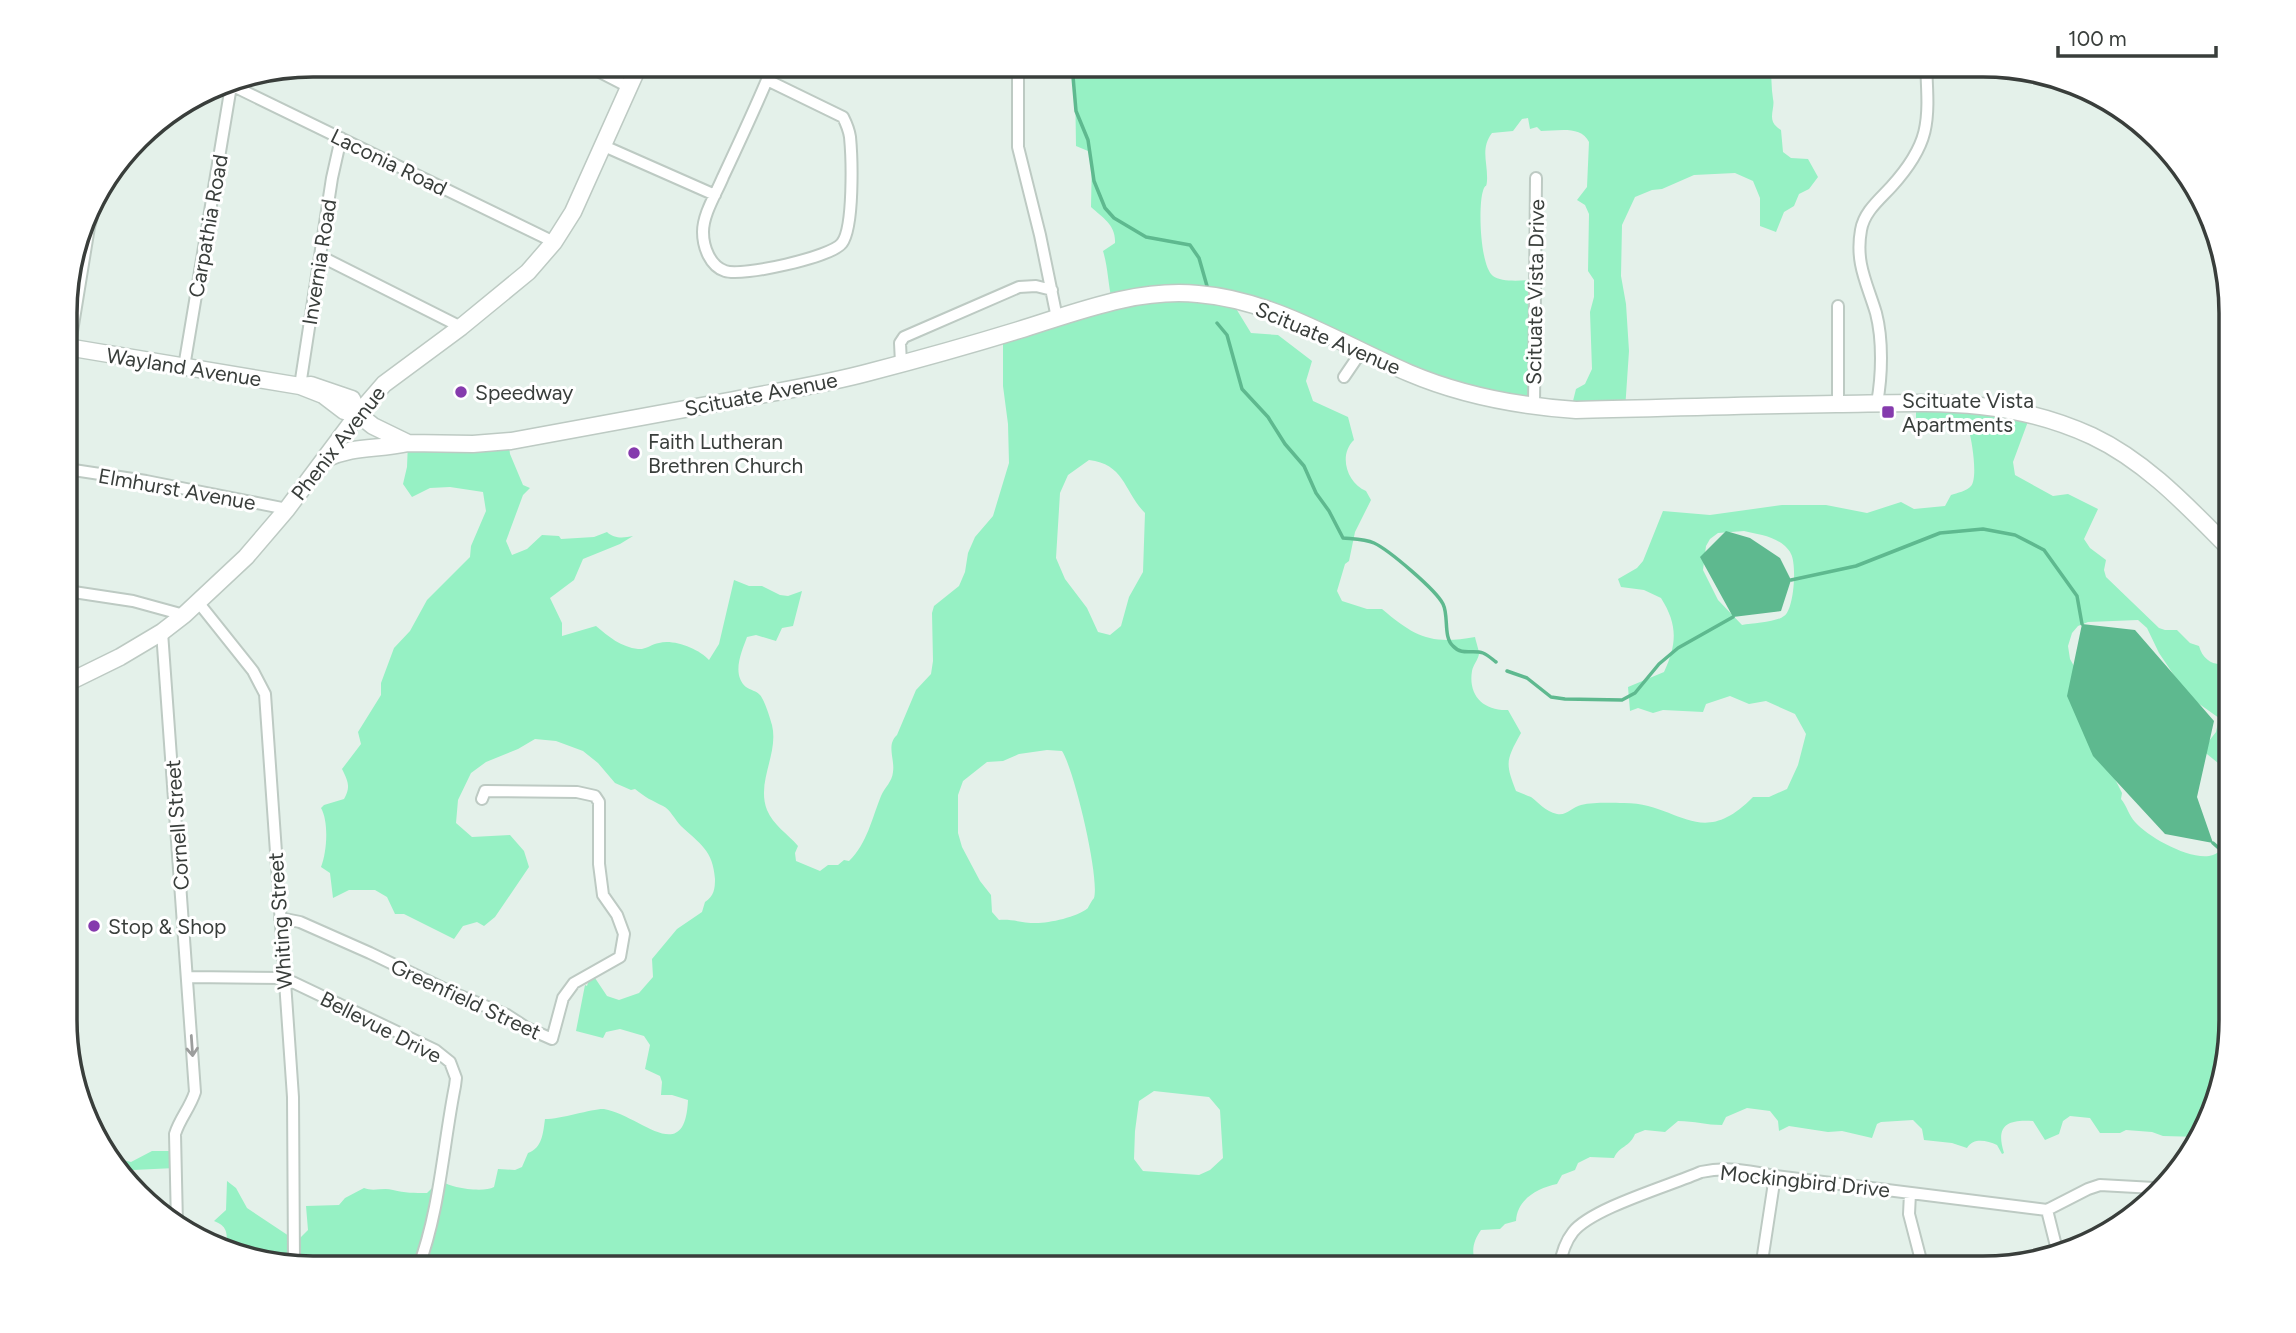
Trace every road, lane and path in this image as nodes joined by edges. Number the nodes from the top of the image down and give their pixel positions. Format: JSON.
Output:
{"nodes":[{"id":1,"x":610,"y":77,"type":"edge"},
{"id":2,"x":633,"y":77,"type":"edge"},
{"id":3,"x":769,"y":77,"type":"edge"},
{"id":4,"x":1017,"y":77,"type":"edge"},
{"id":5,"x":1926,"y":77,"type":"edge"},
{"id":6,"x":768,"y":80,"type":"junction"},
{"id":7,"x":629,"y":86,"type":"junction"},
{"id":8,"x":239,"y":89,"type":"edge"},
{"id":9,"x":226,"y":94,"type":"edge"},
{"id":10,"x":341,"y":138,"type":"junction"},
{"id":11,"x":604,"y":146,"type":"junction"},
{"id":12,"x":1536,"y":178,"type":"dead end"},
{"id":13,"x":715,"y":195,"type":"junction"},
{"id":14,"x":554,"y":242,"type":"junction"},
{"id":15,"x":320,"y":256,"type":"junction"},
{"id":16,"x":1052,"y":290,"type":"junction"},
{"id":17,"x":1838,"y":306,"type":"dead end"},
{"id":18,"x":1057,"y":318,"type":"junction"},
{"id":19,"x":461,"y":327,"type":"junction"},
{"id":20,"x":1361,"y":352,"type":"junction"},
{"id":21,"x":77,"y":353,"type":"edge"},
{"id":22,"x":901,"y":363,"type":"junction"},
{"id":23,"x":184,"y":367,"type":"junction"},
{"id":24,"x":1344,"y":377,"type":"dead end"},
{"id":25,"x":300,"y":386,"type":"junction"},
{"id":26,"x":1877,"y":403,"type":"junction"},
{"id":27,"x":1838,"y":404,"type":"junction"},
{"id":28,"x":1534,"y":407,"type":"junction"},
{"id":29,"x":358,"y":414,"type":"junction"},
{"id":30,"x":408,"y":443,"type":"junction"},
{"id":31,"x":323,"y":460,"type":"junction"},
{"id":32,"x":77,"y":471,"type":"edge"},
{"id":33,"x":287,"y":509,"type":"junction"},
{"id":34,"x":2218,"y":537,"type":"edge"},
{"id":35,"x":77,"y":593,"type":"edge"},
{"id":36,"x":198,"y":602,"type":"junction"},
{"id":37,"x":184,"y":615,"type":"junction"},
{"id":38,"x":162,"y":632,"type":"junction"},
{"id":39,"x":77,"y":678,"type":"edge"},
{"id":40,"x":482,"y":799,"type":"dead end"},
{"id":41,"x":280,"y":918,"type":"junction"},
{"id":42,"x":188,"y":978,"type":"junction"},
{"id":43,"x":284,"y":978,"type":"junction"},
{"id":44,"x":1775,"y":1176,"type":"junction"},
{"id":45,"x":2149,"y":1188,"type":"edge"},
{"id":46,"x":1910,"y":1193,"type":"junction"},
{"id":47,"x":2048,"y":1210,"type":"junction"},
{"id":48,"x":177,"y":1212,"type":"edge"},
{"id":49,"x":2056,"y":1244,"type":"edge"},
{"id":50,"x":294,"y":1255,"type":"edge"},
{"id":51,"x":1563,"y":1255,"type":"edge"},
{"id":52,"x":1763,"y":1255,"type":"edge"},
{"id":53,"x":1920,"y":1255,"type":"edge"},
{"id":54,"x":423,"y":1256,"type":"edge"}],
"edges":[{"from":1,"to":7,"type":"street"},
{"from":2,"to":7,"type":"main road","name":"Phenix Avenue"},
{"from":3,"to":6,"type":"street"},
{"from":4,"to":16,"type":"street"},
{"from":5,"to":26,"type":"street"},
{"from":6,"to":13,"type":"street"},
{"from":6,"to":13,"type":"street"},
{"from":7,"to":11,"type":"main road","name":"Phenix Avenue"},
{"from":8,"to":10,"type":"street","name":"Laconia Road"},
{"from":9,"to":23,"type":"street","name":"Carpathia Road"},
{"from":10,"to":14,"type":"street","name":"Laconia Road"},
{"from":10,"to":15,"type":"street","name":"Invernia Road"},
{"from":11,"to":13,"type":"street"},
{"from":11,"to":14,"type":"main road","name":"Phenix Avenue"},
{"from":12,"to":28,"type":"street","name":"Scituate Vista Drive"},
{"from":14,"to":19,"type":"main road","name":"Phenix Avenue"},
{"from":15,"to":19,"type":"street"},
{"from":15,"to":25,"type":"street","name":"Invernia Road"},
{"from":16,"to":18,"type":"street"},
{"from":16,"to":22,"type":"street"},
{"from":17,"to":27,"type":"street"},
{"from":18,"to":20,"type":"main road","name":"Scituate Avenue"},
{"from":18,"to":22,"type":"main road","name":"Scituate Avenue"},
{"from":19,"to":29,"type":"main road","name":"Phenix Avenue"},
{"from":20,"to":24,"type":"street"},
{"from":20,"to":28,"type":"main road","name":"Scituate Avenue"},
{"from":21,"to":23,"type":"main road","name":"Wayland Avenue"},
{"from":22,"to":30,"type":"main road","name":"Scituate Avenue"},
{"from":23,"to":25,"type":"main road","name":"Wayland Avenue"},
{"from":25,"to":29,"type":"main road","name":"Wayland Avenue"},
{"from":26,"to":27,"type":"main road","name":"Scituate Avenue"},
{"from":26,"to":34,"type":"main road","name":"Scituate Avenue"},
{"from":27,"to":28,"type":"main road","name":"Scituate Avenue"},
{"from":29,"to":30,"type":"main road","name":"Scituate Avenue"},
{"from":29,"to":31,"type":"main road","name":"Phenix Avenue"},
{"from":30,"to":31,"type":"main road"},
{"from":31,"to":33,"type":"main road","name":"Phenix Avenue"},
{"from":32,"to":33,"type":"street","name":"Elmhurst Avenue"},
{"from":33,"to":36,"type":"main road","name":"Phenix Avenue"},
{"from":35,"to":37,"type":"street"},
{"from":36,"to":37,"type":"main road","name":"Phenix Avenue"},
{"from":36,"to":41,"type":"street","name":"Whiting Street"},
{"from":37,"to":38,"type":"main road","name":"Phenix Avenue"},
{"from":38,"to":39,"type":"main road","name":"Phenix Avenue"},
{"from":38,"to":42,"type":"street","name":"Cornell Street"},
{"from":40,"to":41,"type":"street","name":"Greenfield Street"},
{"from":41,"to":43,"type":"street","name":"Whiting Street"},
{"from":42,"to":43,"type":"street","name":"Bellevue Drive"},
{"from":42,"to":48,"type":"street","name":"Cornell Street","one_way":true},
{"from":43,"to":50,"type":"street","name":"Whiting Street"},
{"from":43,"to":54,"type":"street","name":"Bellevue Drive"},
{"from":44,"to":46,"type":"street","name":"Mockingbird Drive"},
{"from":44,"to":51,"type":"street","name":"Mockingbird Drive"},
{"from":44,"to":52,"type":"street"},
{"from":45,"to":47,"type":"street"},
{"from":46,"to":47,"type":"street","name":"Mockingbird Drive"},
{"from":46,"to":53,"type":"street"},
{"from":47,"to":49,"type":"street"}]}
